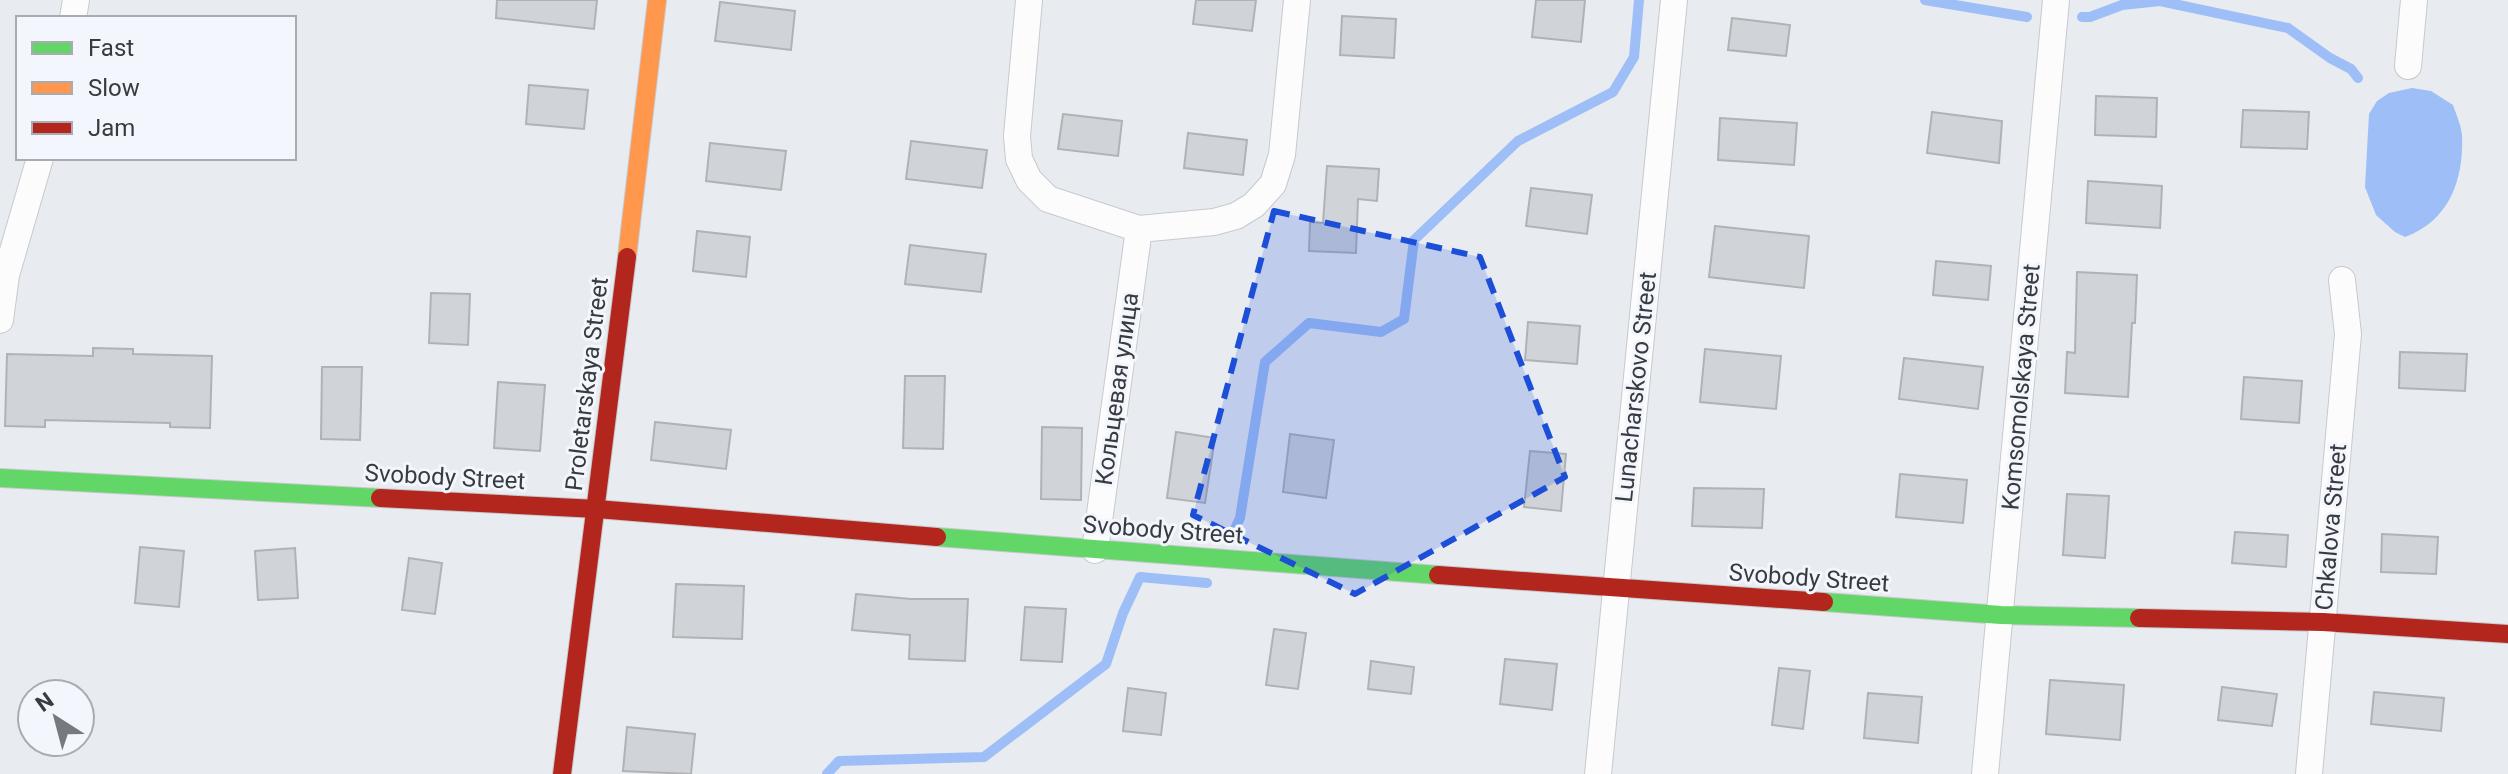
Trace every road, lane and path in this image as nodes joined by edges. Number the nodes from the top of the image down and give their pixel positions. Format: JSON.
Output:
{"nodes":[{"id":1,"x":657,"y":0,"type":"edge"},
{"id":2,"x":1029,"y":0,"type":"edge"},
{"id":3,"x":1297,"y":0,"type":"edge"},
{"id":4,"x":1674,"y":0,"type":"edge"},
{"id":5,"x":2056,"y":0,"type":"edge"},
{"id":6,"x":2414,"y":0,"type":"edge"},
{"id":7,"x":2408,"y":66,"type":"dead end"},
{"id":8,"x":39,"y":160,"type":"edge"},
{"id":9,"x":1139,"y":229,"type":"junction"},
{"id":10,"x":2342,"y":280,"type":"dead end"},
{"id":11,"x":0,"y":320,"type":"edge"},
{"id":12,"x":0,"y":478,"type":"edge"},
{"id":13,"x":597,"y":509,"type":"junction"},
{"id":14,"x":1095,"y":550,"type":"junction"},
{"id":15,"x":1616,"y":588,"type":"junction"},
{"id":16,"x":2001,"y":615,"type":"junction"},
{"id":17,"x":2323,"y":622,"type":"junction"},
{"id":18,"x":2508,"y":634,"type":"edge"},
{"id":19,"x":562,"y":774,"type":"edge"},
{"id":20,"x":1598,"y":774,"type":"edge"},
{"id":21,"x":1985,"y":774,"type":"edge"},
{"id":22,"x":2309,"y":774,"type":"edge"}],
"edges":[{"from":1,"to":13,"type":"street","name":"Proletarskaya Street"},
{"from":2,"to":9,"type":"street"},
{"from":3,"to":9,"type":"street"},
{"from":4,"to":15,"type":"street","name":"Lunacharskovo Street"},
{"from":5,"to":16,"type":"street","name":"Komsomolskaya Street"},
{"from":6,"to":7,"type":"street"},
{"from":8,"to":11,"type":"street"},
{"from":9,"to":14,"type":"street","name":"Кольцевая улица"},
{"from":10,"to":17,"type":"street","name":"Chkalova Street"},
{"from":12,"to":13,"type":"street","name":"Svobody Street"},
{"from":13,"to":14,"type":"street","name":"Svobody Street"},
{"from":13,"to":19,"type":"street","name":"Proletarskaya Street"},
{"from":14,"to":15,"type":"street","name":"Svobody Street"},
{"from":15,"to":16,"type":"street","name":"Svobody Street"},
{"from":15,"to":20,"type":"street","name":"Lunacharskovo Street"},
{"from":16,"to":17,"type":"street","name":"Svobody Street"},
{"from":16,"to":21,"type":"street","name":"Komsomolskaya Street"},
{"from":17,"to":18,"type":"street","name":"Svobody Street"},
{"from":17,"to":22,"type":"street","name":"Chkalova Street"}]}
